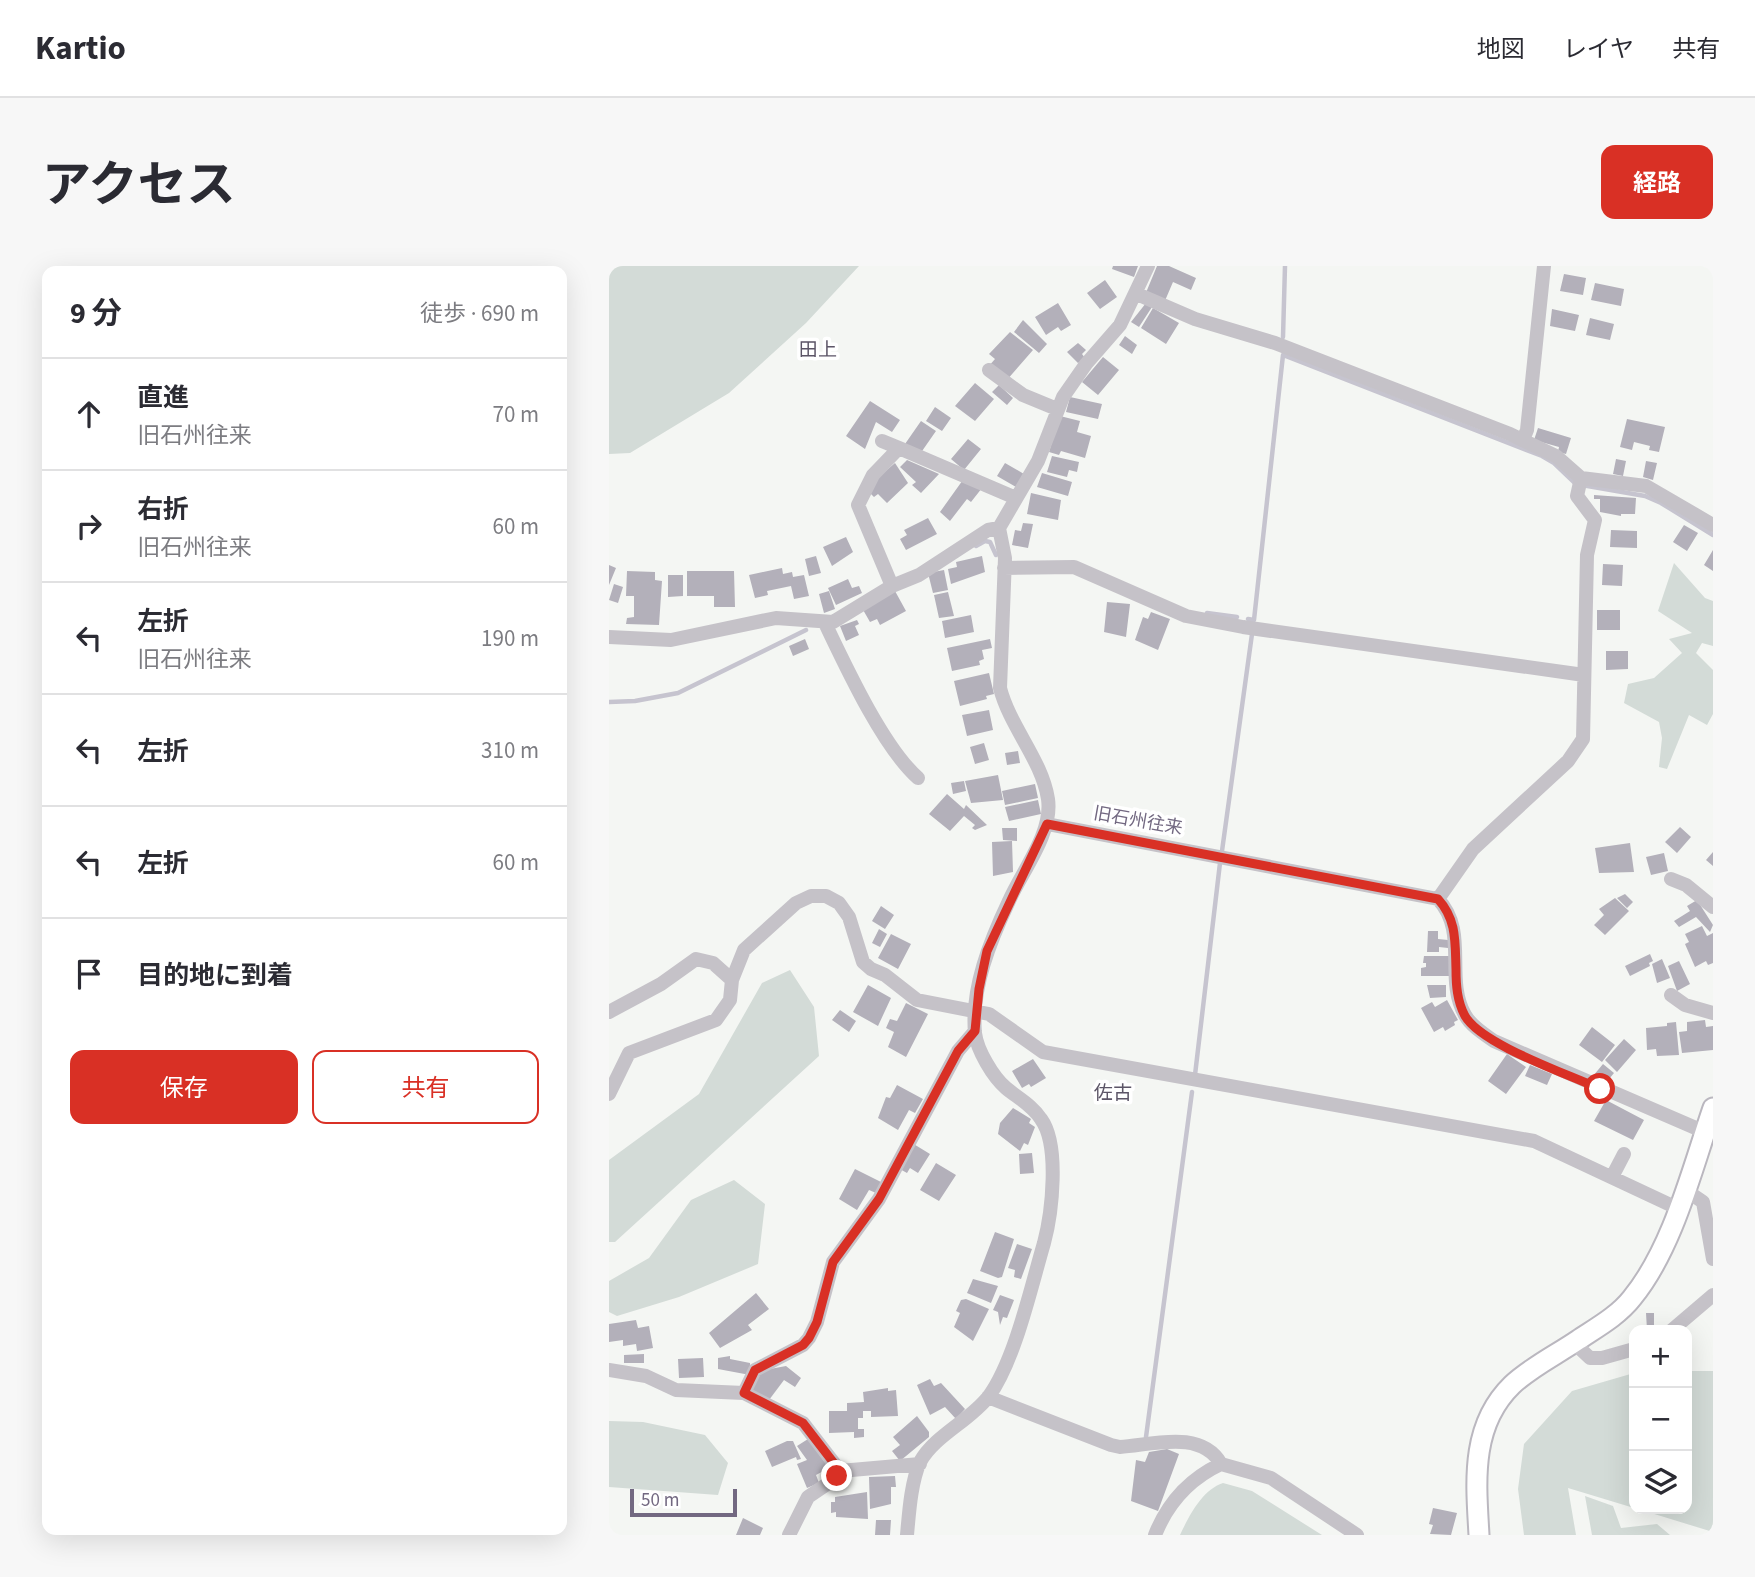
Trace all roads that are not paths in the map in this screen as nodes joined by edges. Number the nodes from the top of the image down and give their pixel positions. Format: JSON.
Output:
{"nodes":[{"id":1,"x":1148,"y":266,"type":"edge"},
{"id":2,"x":1544,"y":266,"type":"edge"},
{"id":3,"x":1137,"y":294,"type":"junction"},
{"id":4,"x":989,"y":370,"type":"dead end"},
{"id":5,"x":1057,"y":409,"type":"junction"},
{"id":6,"x":1523,"y":440,"type":"junction"},
{"id":7,"x":882,"y":441,"type":"dead end"},
{"id":8,"x":899,"y":448,"type":"junction"},
{"id":9,"x":1579,"y":483,"type":"junction"},
{"id":10,"x":1016,"y":498,"type":"junction"},
{"id":11,"x":1713,"y":526,"type":"edge"},
{"id":12,"x":999,"y":527,"type":"junction"},
{"id":13,"x":1004,"y":568,"type":"junction"},
{"id":14,"x":892,"y":586,"type":"junction"},
{"id":15,"x":825,"y":623,"type":"junction"},
{"id":16,"x":609,"y":637,"type":"edge"},
{"id":17,"x":1584,"y":675,"type":"junction"},
{"id":18,"x":918,"y":778,"type":"dead end"},
{"id":19,"x":1047,"y":824,"type":"junction"},
{"id":20,"x":1671,"y":879,"type":"dead end"},
{"id":21,"x":1438,"y":899,"type":"junction"},
{"id":22,"x":1713,"y":907,"type":"edge"},
{"id":23,"x":732,"y":980,"type":"junction"},
{"id":24,"x":1671,"y":995,"type":"dead end"},
{"id":25,"x":609,"y":1012,"type":"edge"},
{"id":26,"x":977,"y":1013,"type":"junction"},
{"id":27,"x":1713,"y":1013,"type":"edge"},
{"id":28,"x":975,"y":1031,"type":"junction"},
{"id":29,"x":609,"y":1094,"type":"edge"},
{"id":30,"x":1713,"y":1108,"type":"edge"},
{"id":31,"x":1705,"y":1132,"type":"junction"},
{"id":32,"x":1624,"y":1154,"type":"dead end"},
{"id":33,"x":1612,"y":1177,"type":"junction"},
{"id":34,"x":1684,"y":1188,"type":"junction"},
{"id":35,"x":1677,"y":1208,"type":"junction"},
{"id":36,"x":1713,"y":1259,"type":"edge"},
{"id":37,"x":1713,"y":1295,"type":"edge"},
{"id":38,"x":1678,"y":1325,"type":"edge"},
{"id":39,"x":1574,"y":1343,"type":"junction"},
{"id":40,"x":1629,"y":1350,"type":"edge"},
{"id":41,"x":609,"y":1370,"type":"edge"},
{"id":42,"x":744,"y":1393,"type":"junction"},
{"id":43,"x":988,"y":1397,"type":"junction"},
{"id":44,"x":920,"y":1464,"type":"junction"},
{"id":45,"x":1221,"y":1464,"type":"junction"},
{"id":46,"x":840,"y":1471,"type":"junction"},
{"id":47,"x":789,"y":1535,"type":"edge"},
{"id":48,"x":907,"y":1535,"type":"edge"},
{"id":49,"x":1155,"y":1535,"type":"edge"},
{"id":50,"x":1357,"y":1535,"type":"edge"},
{"id":51,"x":1479,"y":1535,"type":"edge"}],
"edges":[{"from":1,"to":3,"type":"street"},
{"from":2,"to":6,"type":"street"},
{"from":3,"to":5,"type":"street"},
{"from":3,"to":6,"type":"street"},
{"from":4,"to":5,"type":"street"},
{"from":5,"to":10,"type":"street"},
{"from":6,"to":9,"type":"street"},
{"from":7,"to":8,"type":"street"},
{"from":8,"to":10,"type":"street"},
{"from":8,"to":14,"type":"street"},
{"from":9,"to":11,"type":"street"},
{"from":9,"to":17,"type":"street"},
{"from":10,"to":12,"type":"street"},
{"from":12,"to":13,"type":"street"},
{"from":12,"to":14,"type":"street"},
{"from":13,"to":17,"type":"street"},
{"from":13,"to":19,"type":"street"},
{"from":14,"to":15,"type":"street"},
{"from":15,"to":16,"type":"street"},
{"from":15,"to":18,"type":"street"},
{"from":17,"to":21,"type":"street"},
{"from":19,"to":21,"type":"street","name":"旧石州往来"},
{"from":19,"to":26,"type":"street"},
{"from":20,"to":22,"type":"street"},
{"from":21,"to":31,"type":"street"},
{"from":23,"to":25,"type":"street"},
{"from":23,"to":26,"type":"street"},
{"from":23,"to":29,"type":"street"},
{"from":24,"to":27,"type":"street"},
{"from":26,"to":28,"type":"street"},
{"from":26,"to":33,"type":"street"},
{"from":28,"to":42,"type":"street"},
{"from":28,"to":43,"type":"street"},
{"from":30,"to":31,"type":"main road"},
{"from":31,"to":34,"type":"main road"},
{"from":32,"to":33,"type":"street"},
{"from":33,"to":35,"type":"street"},
{"from":34,"to":35,"type":"main road"},
{"from":34,"to":36,"type":"street"},
{"from":35,"to":39,"type":"main road"},
{"from":37,"to":38,"type":"street"},
{"from":39,"to":40,"type":"street"},
{"from":39,"to":51,"type":"main road"},
{"from":41,"to":42,"type":"street"},
{"from":42,"to":46,"type":"street"},
{"from":43,"to":44,"type":"street"},
{"from":43,"to":45,"type":"street"},
{"from":44,"to":46,"type":"street"},
{"from":44,"to":48,"type":"street"},
{"from":45,"to":49,"type":"street"},
{"from":45,"to":50,"type":"street"},
{"from":46,"to":47,"type":"street"}]}
